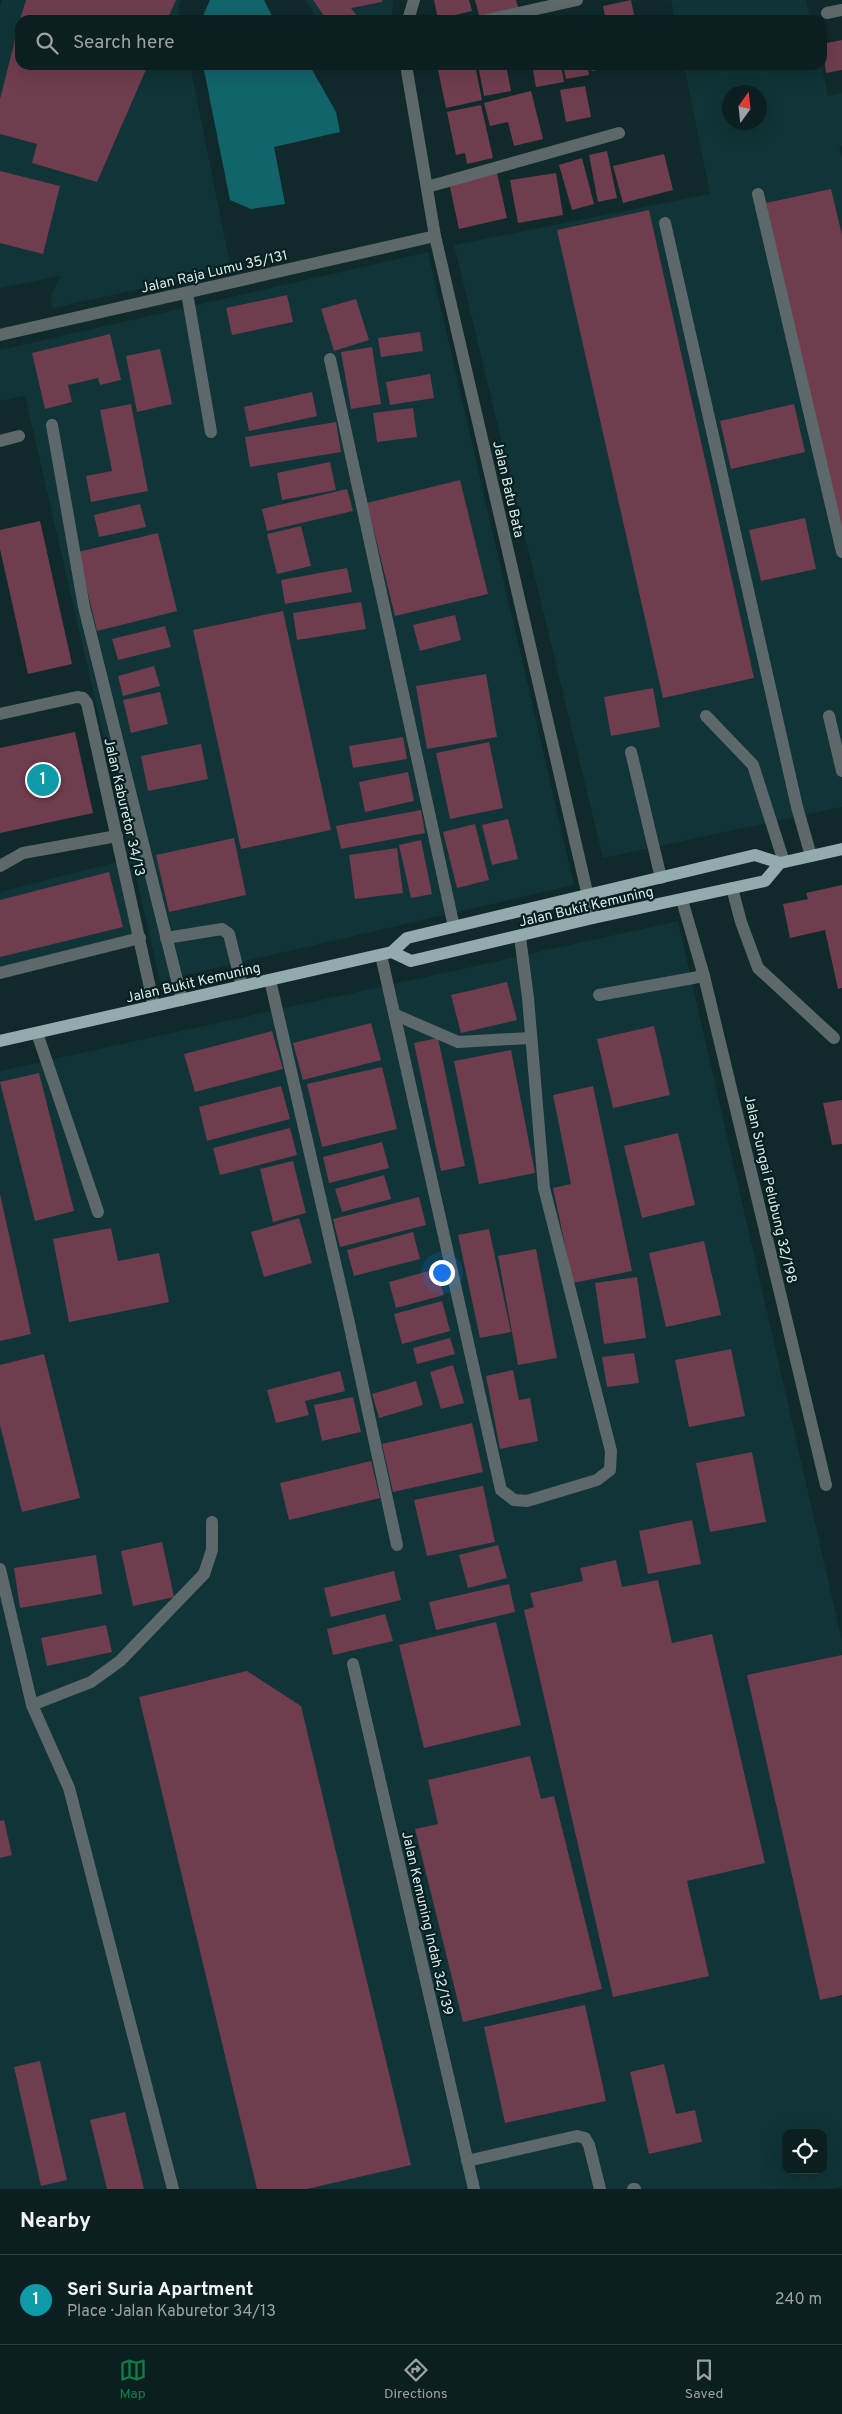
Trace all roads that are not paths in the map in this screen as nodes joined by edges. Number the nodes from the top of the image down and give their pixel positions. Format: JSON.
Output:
{"nodes":[{"id":1,"x":414,"y":0,"type":"edge"},
{"id":2,"x":577,"y":0,"type":"edge"},
{"id":3,"x":842,"y":10,"type":"edge"},
{"id":4,"x":827,"y":13,"type":"dead end"},
{"id":5,"x":410,"y":15,"type":"edge"},
{"id":6,"x":510,"y":15,"type":"edge"},
{"id":7,"x":407,"y":70,"type":"edge"},
{"id":8,"x":618,"y":133,"type":"dead end"},
{"id":9,"x":427,"y":188,"type":"junction"},
{"id":10,"x":758,"y":194,"type":"dead end"},
{"id":11,"x":665,"y":223,"type":"dead end"},
{"id":12,"x":435,"y":236,"type":"junction"},
{"id":13,"x":187,"y":293,"type":"junction"},
{"id":14,"x":0,"y":336,"type":"edge"},
{"id":15,"x":330,"y":358,"type":"dead end"},
{"id":16,"x":52,"y":425,"type":"dead end"},
{"id":17,"x":211,"y":432,"type":"dead end"},
{"id":18,"x":19,"y":436,"type":"dead end"},
{"id":19,"x":0,"y":440,"type":"edge"},
{"id":20,"x":842,"y":552,"type":"edge"},
{"id":21,"x":1,"y":710,"type":"edge"},
{"id":22,"x":706,"y":716,"type":"dead end"},
{"id":23,"x":829,"y":716,"type":"dead end"},
{"id":24,"x":631,"y":752,"type":"dead end"},
{"id":25,"x":842,"y":771,"type":"edge"},
{"id":26,"x":117,"y":836,"type":"junction"},
{"id":27,"x":842,"y":849,"type":"edge"},
{"id":28,"x":811,"y":856,"type":"junction"},
{"id":29,"x":782,"y":863,"type":"junction"},
{"id":30,"x":0,"y":866,"type":"edge"},
{"id":31,"x":661,"y":878,"type":"junction"},
{"id":32,"x":732,"y":888,"type":"junction"},
{"id":33,"x":588,"y":896,"type":"junction"},
{"id":34,"x":682,"y":900,"type":"junction"},
{"id":35,"x":593,"y":918,"type":"junction"},
{"id":36,"x":454,"y":927,"type":"junction"},
{"id":37,"x":520,"y":936,"type":"junction"},
{"id":38,"x":140,"y":938,"type":"junction"},
{"id":39,"x":166,"y":938,"type":"junction"},
{"id":40,"x":387,"y":954,"type":"junction"},
{"id":41,"x":0,"y":973,"type":"edge"},
{"id":42,"x":704,"y":976,"type":"junction"},
{"id":43,"x":270,"y":980,"type":"junction"},
{"id":44,"x":242,"y":986,"type":"junction"},
{"id":45,"x":599,"y":995,"type":"dead end"},
{"id":46,"x":182,"y":1000,"type":"junction"},
{"id":47,"x":154,"y":1006,"type":"junction"},
{"id":48,"x":396,"y":1016,"type":"junction"},
{"id":49,"x":37,"y":1033,"type":"junction"},
{"id":50,"x":530,"y":1038,"type":"junction"},
{"id":51,"x":834,"y":1038,"type":"dead end"},
{"id":52,"x":0,"y":1041,"type":"edge"},
{"id":53,"x":98,"y":1212,"type":"dead end"},
{"id":54,"x":826,"y":1486,"type":"dead end"},
{"id":55,"x":212,"y":1522,"type":"dead end"},
{"id":56,"x":397,"y":1545,"type":"dead end"},
{"id":57,"x":0,"y":1569,"type":"edge"},
{"id":58,"x":353,"y":1664,"type":"dead end"},
{"id":59,"x":32,"y":1705,"type":"junction"},
{"id":60,"x":467,"y":2161,"type":"junction"},
{"id":61,"x":173,"y":2189,"type":"edge"},
{"id":62,"x":474,"y":2189,"type":"edge"},
{"id":63,"x":600,"y":2189,"type":"edge"}],
"edges":[{"from":1,"to":5,"type":"street"},
{"from":2,"to":6,"type":"street"},
{"from":3,"to":4,"type":"street"},
{"from":7,"to":9,"type":"street","name":"Jalan Batu Bata"},
{"from":8,"to":9,"type":"street"},
{"from":9,"to":12,"type":"street","name":"Jalan Batu Bata"},
{"from":10,"to":20,"type":"street"},
{"from":11,"to":28,"type":"street"},
{"from":12,"to":13,"type":"street","name":"Jalan Raja Lumu 35/131"},
{"from":12,"to":33,"type":"street","name":"Jalan Batu Bata"},
{"from":13,"to":14,"type":"street","name":"Jalan Raja Lumu 35/131"},
{"from":13,"to":17,"type":"street"},
{"from":15,"to":36,"type":"street"},
{"from":16,"to":39,"type":"street"},
{"from":18,"to":19,"type":"street"},
{"from":21,"to":26,"type":"street","name":"Jalan Kaburetor 34/13"},
{"from":22,"to":29,"type":"street"},
{"from":23,"to":25,"type":"street"},
{"from":24,"to":31,"type":"street"},
{"from":26,"to":30,"type":"street"},
{"from":26,"to":38,"type":"street","name":"Jalan Kaburetor 34/13"},
{"from":27,"to":28,"type":"main road"},
{"from":28,"to":29,"type":"main road"},
{"from":29,"to":31,"type":"main road","name":"Jalan Bukit Kemuning"},
{"from":29,"to":32,"type":"main road","name":"Jalan Bukit Kemuning"},
{"from":31,"to":33,"type":"main road","name":"Jalan Bukit Kemuning"},
{"from":32,"to":34,"type":"main road","name":"Jalan Bukit Kemuning"},
{"from":32,"to":51,"type":"street"},
{"from":33,"to":35,"type":"street","name":"Jalan Batu Bata"},
{"from":33,"to":36,"type":"main road","name":"Jalan Bukit Kemuning"},
{"from":34,"to":35,"type":"main road","name":"Jalan Bukit Kemuning"},
{"from":34,"to":42,"type":"street","name":"Jalan Sungai Pelubung 32/198"},
{"from":35,"to":37,"type":"main road","name":"Jalan Bukit Kemuning"},
{"from":36,"to":40,"type":"main road","name":"Jalan Bukit Kemuning"},
{"from":37,"to":40,"type":"main road","name":"Jalan Bukit Kemuning"},
{"from":37,"to":50,"type":"street"},
{"from":38,"to":41,"type":"street"},
{"from":38,"to":47,"type":"street","name":"Jalan Kaburetor 34/13"},
{"from":39,"to":44,"type":"street"},
{"from":39,"to":46,"type":"street"},
{"from":40,"to":43,"type":"main road","name":"Jalan Bukit Kemuning"},
{"from":40,"to":48,"type":"street"},
{"from":42,"to":45,"type":"street"},
{"from":42,"to":54,"type":"street","name":"Jalan Sungai Pelubung 32/198"},
{"from":43,"to":44,"type":"main road","name":"Jalan Bukit Kemuning"},
{"from":43,"to":56,"type":"street"},
{"from":44,"to":46,"type":"main road","name":"Jalan Bukit Kemuning"},
{"from":46,"to":47,"type":"main road","name":"Jalan Bukit Kemuning"},
{"from":47,"to":49,"type":"main road","name":"Jalan Bukit Kemuning"},
{"from":48,"to":50,"type":"street"},
{"from":48,"to":50,"type":"street"},
{"from":49,"to":52,"type":"main road","name":"Jalan Bukit Kemuning"},
{"from":49,"to":53,"type":"street"},
{"from":55,"to":59,"type":"street"},
{"from":57,"to":59,"type":"street"},
{"from":58,"to":60,"type":"street","name":"Jalan Kemuning Indah 32/139"},
{"from":59,"to":61,"type":"street"},
{"from":60,"to":62,"type":"street","name":"Jalan Kemuning Indah 32/139"},
{"from":60,"to":63,"type":"street"}]}
